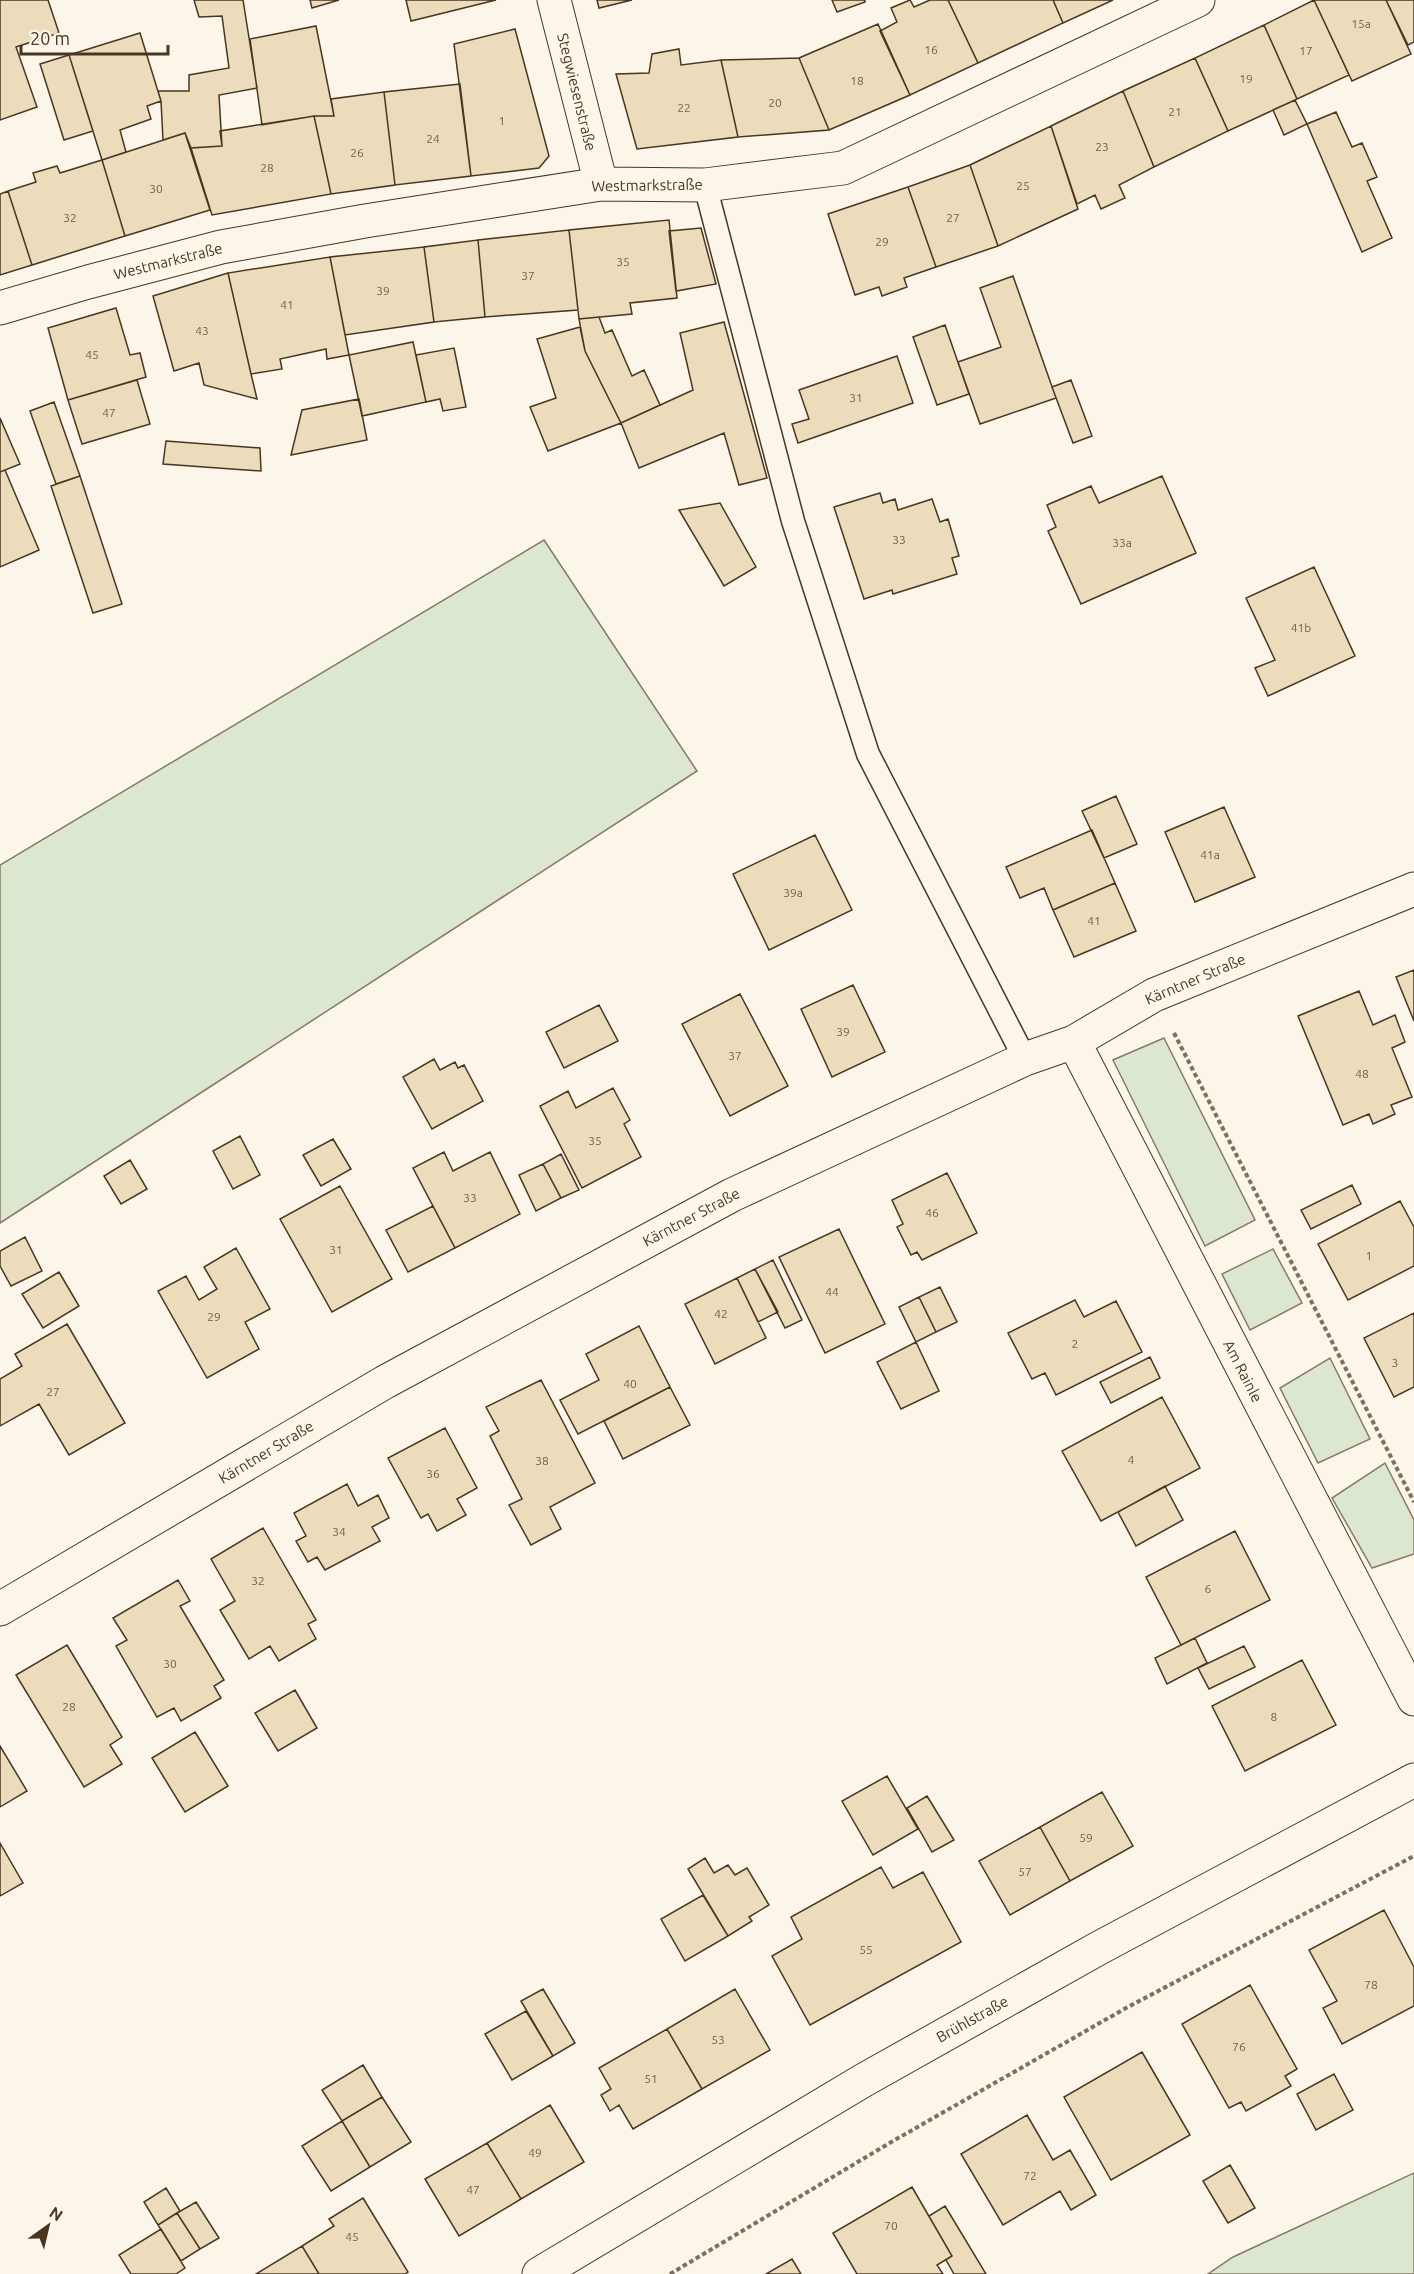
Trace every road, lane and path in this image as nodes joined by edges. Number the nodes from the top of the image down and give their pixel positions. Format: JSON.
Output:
{"nodes":[{"id":1,"x":554,"y":0,"type":"edge"},
{"id":2,"x":1198,"y":0,"type":"edge"},
{"id":3,"x":601,"y":184,"type":"junction"},
{"id":4,"x":705,"y":184,"type":"junction"},
{"id":5,"x":0,"y":308,"type":"edge"},
{"id":6,"x":1414,"y":889,"type":"edge"},
{"id":7,"x":1154,"y":995,"type":"junction"},
{"id":8,"x":1074,"y":1042,"type":"junction"},
{"id":9,"x":1025,"y":1059,"type":"junction"},
{"id":10,"x":1414,"y":1502,"type":"edge"},
{"id":11,"x":0,"y":1609,"type":"edge"},
{"id":12,"x":1414,"y":1699,"type":"edge"},
{"id":13,"x":1414,"y":1780,"type":"edge"},
{"id":14,"x":1414,"y":1856,"type":"edge"},
{"id":15,"x":539,"y":2274,"type":"edge"},
{"id":16,"x":670,"y":2274,"type":"edge"}],
"edges":[{"from":1,"to":3,"type":"street","name":"Stegwiesenstraße"},
{"from":2,"to":4,"type":"street","name":"Westmarkstraße"},
{"from":3,"to":4,"type":"street","name":"Westmarkstraße"},
{"from":3,"to":5,"type":"street","name":"Westmarkstraße"},
{"from":4,"to":9,"type":"lane"},
{"from":6,"to":7,"type":"street","name":"Kärntner Straße"},
{"from":7,"to":8,"type":"street","name":"Kärntner Straße"},
{"from":7,"to":10,"type":"path"},
{"from":8,"to":9,"type":"street","name":"Kärntner Straße"},
{"from":8,"to":12,"type":"street","name":"Am Rainle"},
{"from":9,"to":11,"type":"street","name":"Kärntner Straße"},
{"from":13,"to":15,"type":"street","name":"Brühlstraße"},
{"from":14,"to":16,"type":"path"}]}
